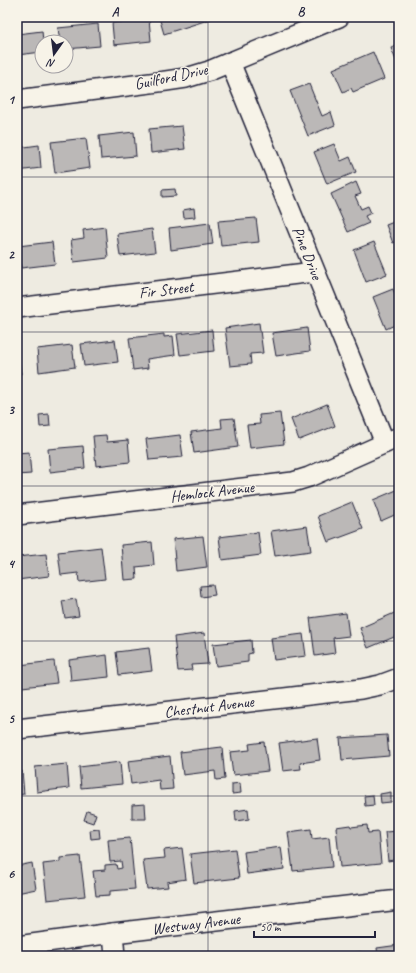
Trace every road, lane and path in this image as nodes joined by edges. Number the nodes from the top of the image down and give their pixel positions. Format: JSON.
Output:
{"nodes":[{"id":1,"x":339,"y":17,"type":"edge"},
{"id":2,"x":230,"y":62,"type":"junction"},
{"id":3,"x":17,"y":100,"type":"edge"},
{"id":4,"x":314,"y":272,"type":"junction"},
{"id":5,"x":17,"y":308,"type":"edge"},
{"id":6,"x":392,"y":440,"type":"edge"},
{"id":7,"x":17,"y":515,"type":"edge"},
{"id":8,"x":399,"y":678,"type":"edge"},
{"id":9,"x":17,"y":729,"type":"edge"},
{"id":10,"x":399,"y":900,"type":"edge"},
{"id":11,"x":112,"y":933,"type":"junction"},
{"id":12,"x":17,"y":946,"type":"edge"},
{"id":13,"x":115,"y":956,"type":"edge"}],
"edges":[{"from":1,"to":2,"type":"street","name":"Guilford Drive"},
{"from":2,"to":3,"type":"street","name":"Guilford Drive"},
{"from":2,"to":4,"type":"street","name":"Pine Drive"},
{"from":4,"to":5,"type":"street","name":"Fir Street"},
{"from":4,"to":6,"type":"street","name":"Pine Drive"},
{"from":6,"to":7,"type":"street","name":"Hemlock Avenue"},
{"from":8,"to":9,"type":"street","name":"Chestnut Avenue"},
{"from":10,"to":11,"type":"street","name":"Westway Avenue"},
{"from":11,"to":12,"type":"street","name":"Westway Avenue"},
{"from":11,"to":13,"type":"street"}]}
